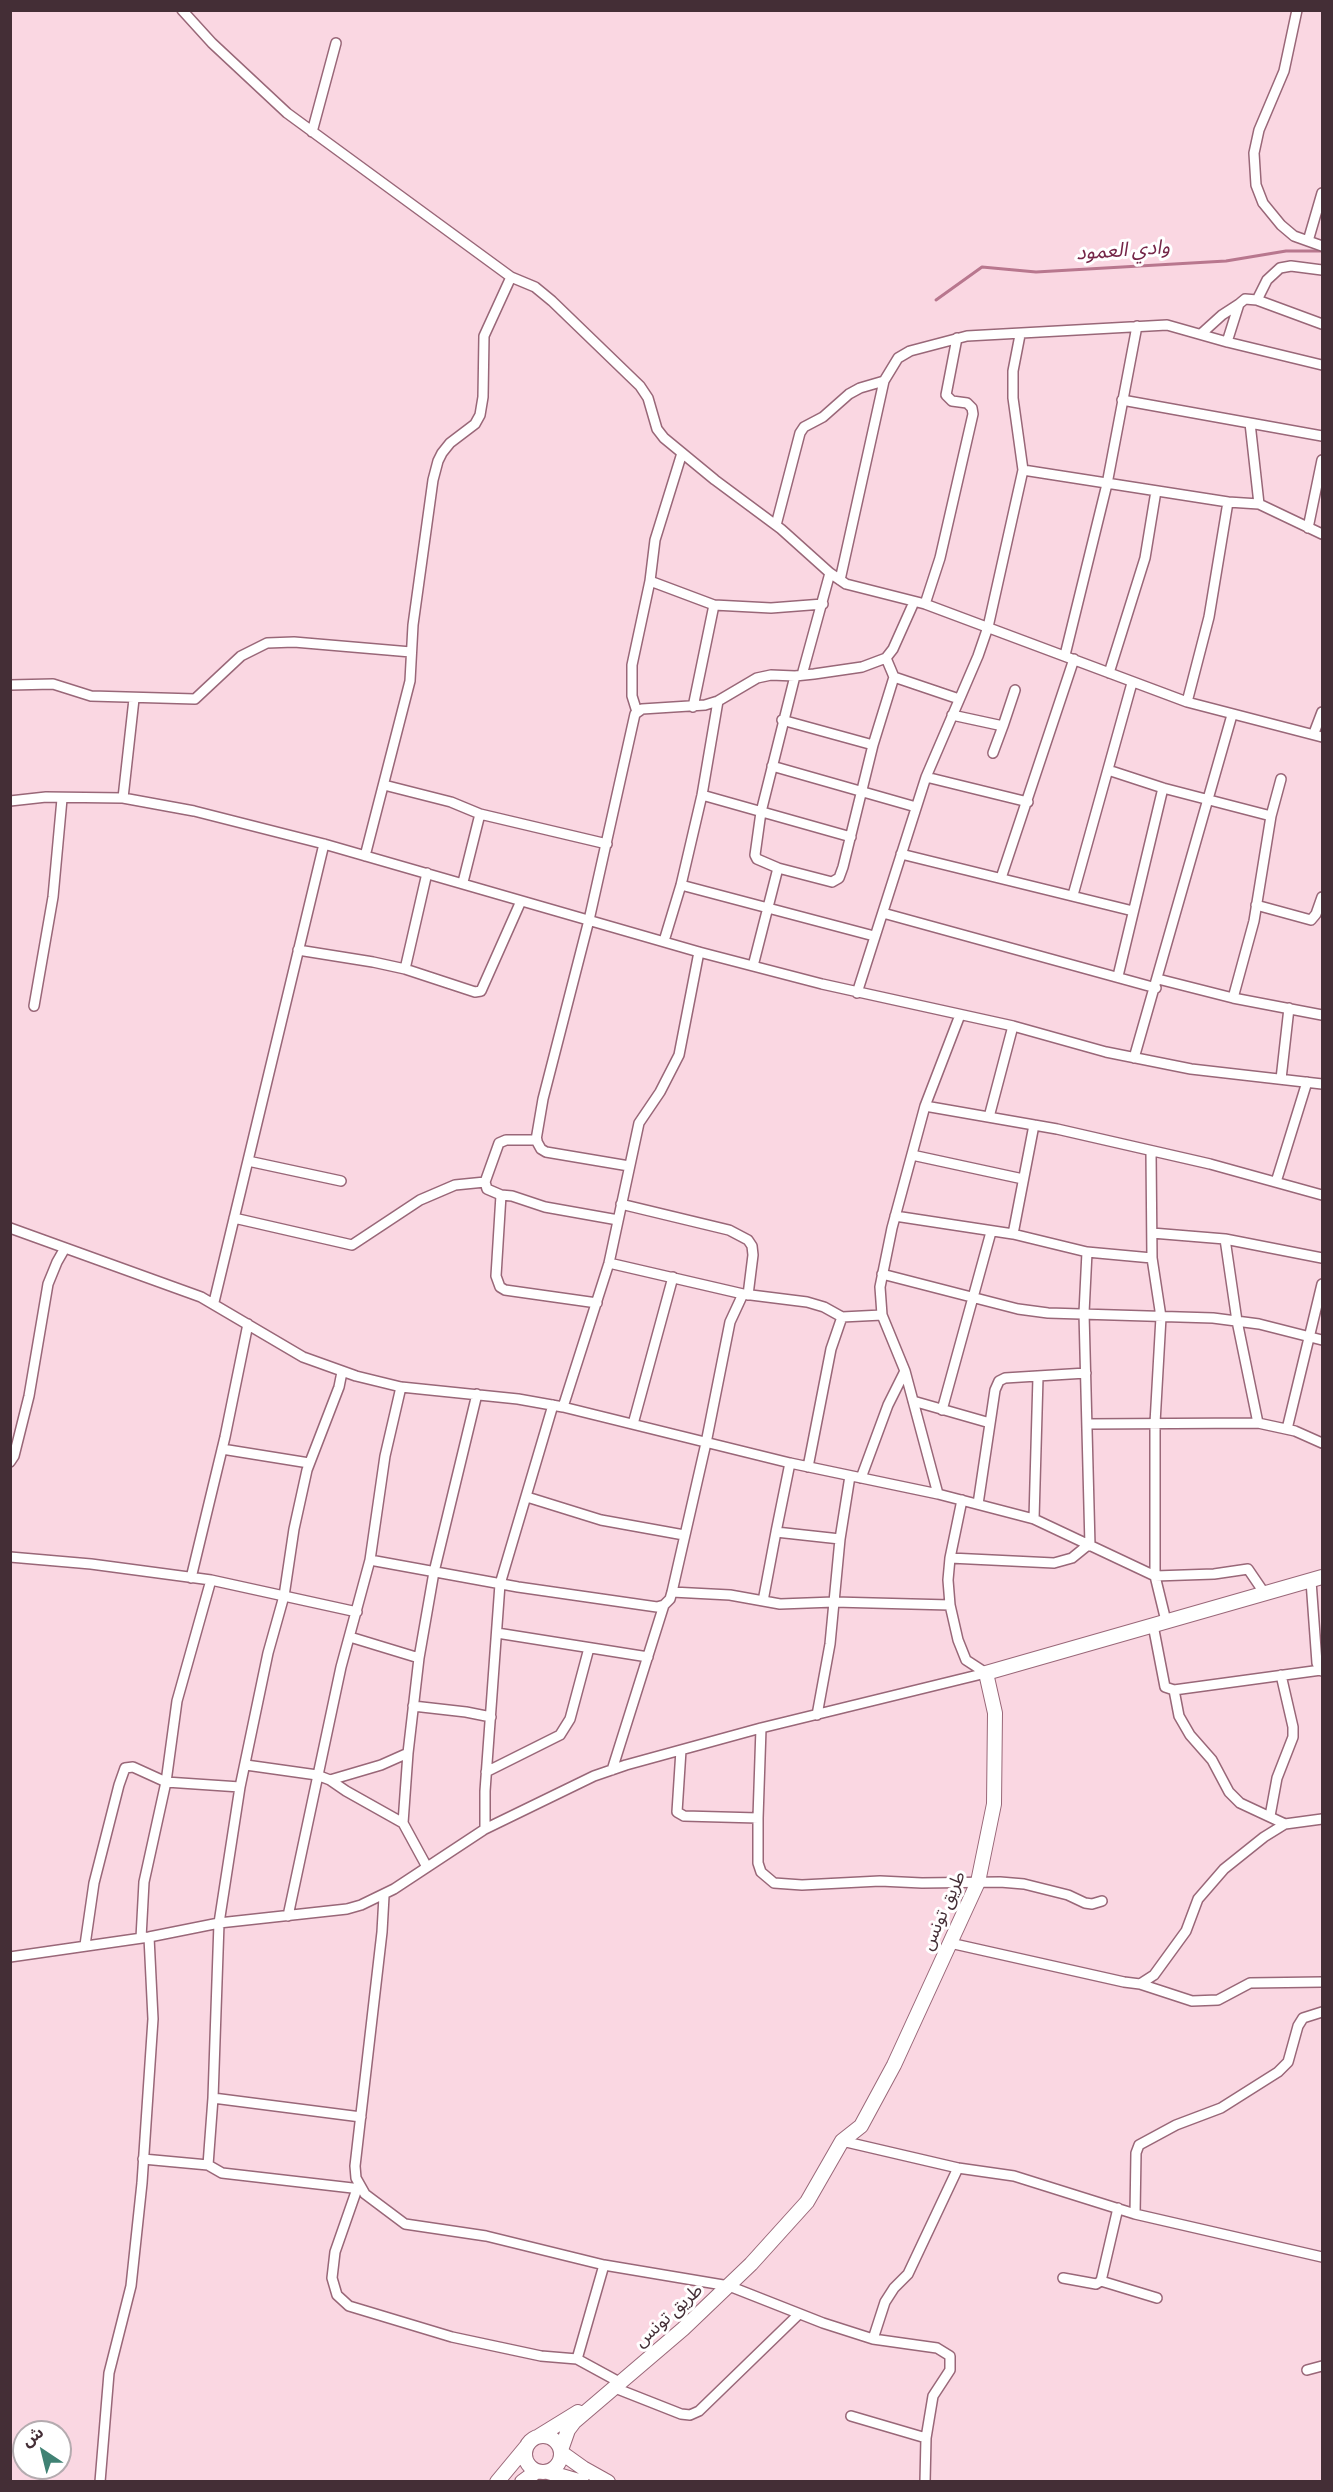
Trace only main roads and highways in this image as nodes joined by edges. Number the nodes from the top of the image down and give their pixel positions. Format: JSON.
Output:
{"nodes":[{"id":1,"x":1317,"y":1579,"type":"edge"},
{"id":2,"x":614,"y":2388,"type":"junction"},
{"id":3,"x":539,"y":2436,"type":"junction"},
{"id":4,"x":526,"y":2447,"type":"junction"},
{"id":5,"x":561,"y":2451,"type":"junction"},
{"id":6,"x":542,"y":2471,"type":"junction"},
{"id":7,"x":497,"y":2481,"type":"edge"},
{"id":8,"x":522,"y":2481,"type":"edge"},
{"id":9,"x":582,"y":2481,"type":"edge"},
{"id":10,"x":608,"y":2481,"type":"edge"}],
"edges":[{"from":1,"to":2,"type":"main road","name":"طريق تونس"},
{"from":2,"to":3,"type":"main road","name":"طريق تونس"},
{"from":2,"to":5,"type":"main road","name":"طريق تونس"},
{"from":3,"to":4,"type":"main road","name":"طريق تونس"},
{"from":3,"to":5,"type":"main road"},
{"from":4,"to":6,"type":"main road"},
{"from":4,"to":7,"type":"main road","name":"طريق تونس"},
{"from":5,"to":6,"type":"main road","name":"طريق تونس"},
{"from":5,"to":10,"type":"main road"},
{"from":6,"to":8,"type":"main road","name":"طريق تونس"},
{"from":6,"to":9,"type":"main road"}]}
